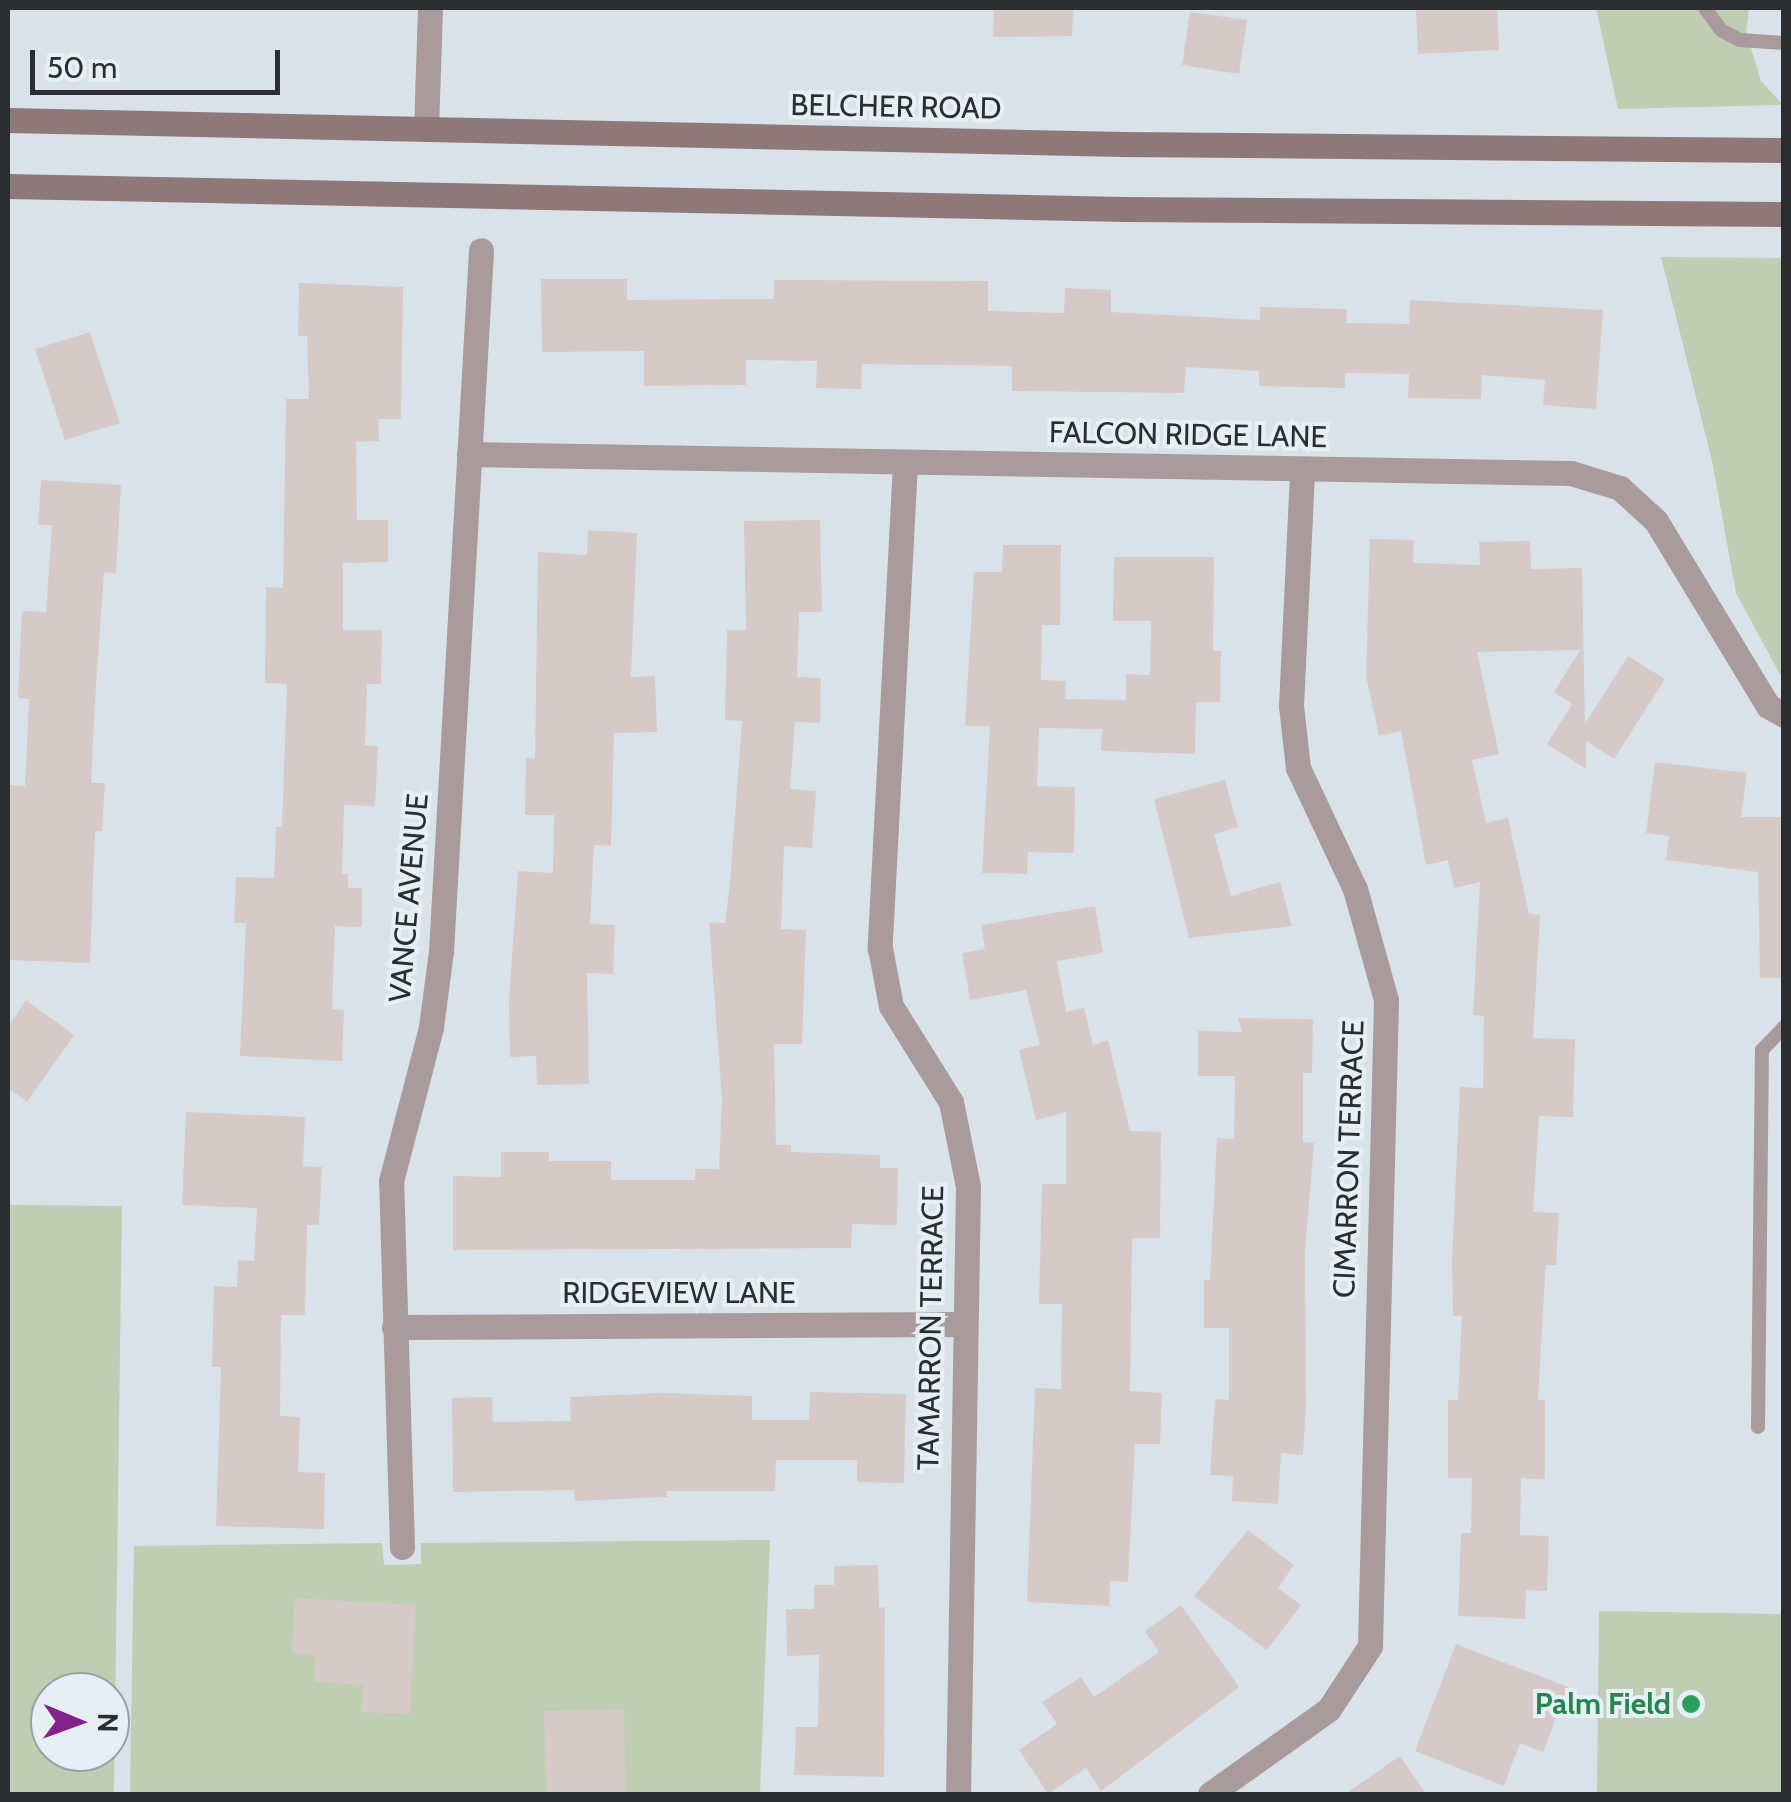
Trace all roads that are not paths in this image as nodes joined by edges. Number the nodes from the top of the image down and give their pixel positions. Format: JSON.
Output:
{"nodes":[{"id":1,"x":430,"y":8,"type":"edge"},
{"id":2,"x":1704,"y":8,"type":"edge"},
{"id":3,"x":1784,"y":43,"type":"edge"},
{"id":4,"x":8,"y":120,"type":"edge"},
{"id":5,"x":426,"y":129,"type":"junction"},
{"id":6,"x":1784,"y":150,"type":"edge"},
{"id":7,"x":8,"y":186,"type":"edge"},
{"id":8,"x":1784,"y":214,"type":"edge"},
{"id":9,"x":481,"y":250,"type":"dead end"},
{"id":10,"x":469,"y":454,"type":"junction"},
{"id":11,"x":905,"y":463,"type":"junction"},
{"id":12,"x":1302,"y":469,"type":"junction"},
{"id":13,"x":1784,"y":715,"type":"edge"},
{"id":14,"x":1784,"y":1027,"type":"edge"},
{"id":15,"x":964,"y":1324,"type":"junction"},
{"id":16,"x":394,"y":1327,"type":"junction"},
{"id":17,"x":1758,"y":1428,"type":"dead end"},
{"id":18,"x":402,"y":1547,"type":"dead end"},
{"id":19,"x":958,"y":1794,"type":"edge"},
{"id":20,"x":1210,"y":1794,"type":"edge"}],
"edges":[{"from":1,"to":5,"type":"street"},
{"from":2,"to":3,"type":"lane"},
{"from":4,"to":5,"type":"main road","name":"BELCHER ROAD"},
{"from":5,"to":6,"type":"main road","name":"BELCHER ROAD"},
{"from":7,"to":8,"type":"main road"},
{"from":9,"to":10,"type":"street","name":"VANCE AVENUE"},
{"from":10,"to":11,"type":"street","name":"FALCON RIDGE LANE"},
{"from":10,"to":16,"type":"street","name":"VANCE AVENUE"},
{"from":11,"to":12,"type":"street","name":"FALCON RIDGE LANE"},
{"from":11,"to":15,"type":"street","name":"TAMARRON TERRACE"},
{"from":12,"to":13,"type":"street","name":"FALCON RIDGE LANE"},
{"from":12,"to":20,"type":"street","name":"CIMARRON TERRACE"},
{"from":14,"to":17,"type":"lane"},
{"from":15,"to":16,"type":"street","name":"RIDGEVIEW LANE"},
{"from":15,"to":19,"type":"street","name":"TAMARRON TERRACE"},
{"from":16,"to":18,"type":"street","name":"VANCE AVENUE"}]}
